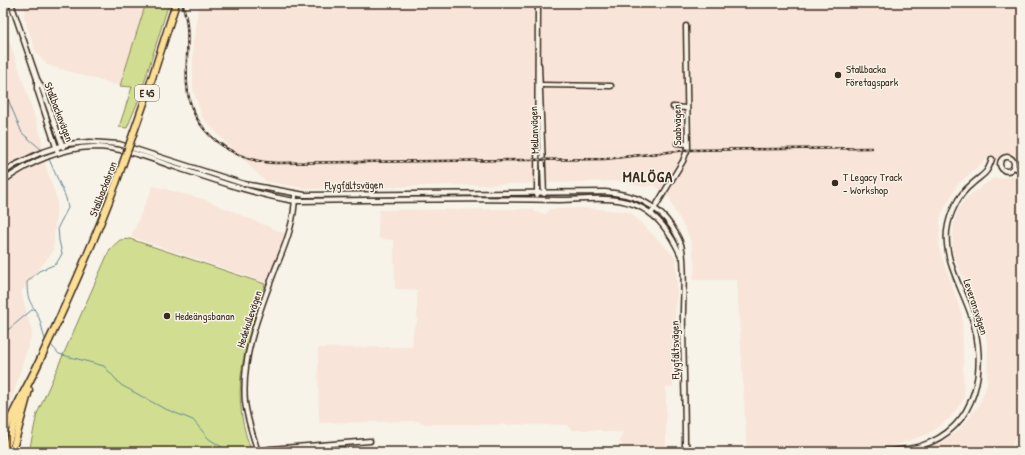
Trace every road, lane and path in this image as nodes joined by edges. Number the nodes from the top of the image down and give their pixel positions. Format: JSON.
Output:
{"nodes":[{"id":1,"x":11,"y":3,"type":"edge"},
{"id":2,"x":176,"y":3,"type":"edge"},
{"id":3,"x":538,"y":3,"type":"edge"},
{"id":4,"x":686,"y":26,"type":"dead end"},
{"id":5,"x":37,"y":79,"type":"junction"},
{"id":6,"x":539,"y":85,"type":"junction"},
{"id":7,"x":611,"y":86,"type":"dead end"},
{"id":8,"x":672,"y":107,"type":"dead end"},
{"id":9,"x":686,"y":108,"type":"junction"},
{"id":10,"x":677,"y":143,"type":"dead end"},
{"id":11,"x":687,"y":144,"type":"junction"},
{"id":12,"x":62,"y":145,"type":"junction"},
{"id":13,"x":56,"y":147,"type":"junction"},
{"id":14,"x":64,"y":151,"type":"junction"},
{"id":15,"x":56,"y":154,"type":"junction"},
{"id":16,"x":992,"y":159,"type":"dead end"},
{"id":17,"x":1014,"y":167,"type":"dead end"},
{"id":18,"x":1022,"y":171,"type":"edge"},
{"id":19,"x":3,"y":173,"type":"edge"},
{"id":20,"x":3,"y":181,"type":"edge"},
{"id":21,"x":537,"y":193,"type":"junction"},
{"id":22,"x":544,"y":193,"type":"junction"},
{"id":23,"x":295,"y":194,"type":"junction"},
{"id":24,"x":537,"y":199,"type":"junction"},
{"id":25,"x":544,"y":199,"type":"junction"},
{"id":26,"x":295,"y":201,"type":"junction"},
{"id":27,"x":655,"y":208,"type":"junction"},
{"id":28,"x":651,"y":214,"type":"junction"},
{"id":29,"x":682,"y":259,"type":"junction"},
{"id":30,"x":33,"y":375,"type":"junction"},
{"id":31,"x":26,"y":390,"type":"junction"},
{"id":32,"x":3,"y":436,"type":"edge"},
{"id":33,"x":1022,"y":438,"type":"edge"},
{"id":34,"x":685,"y":440,"type":"junction"},
{"id":35,"x":370,"y":441,"type":"dead end"},
{"id":36,"x":5,"y":452,"type":"edge"},
{"id":37,"x":12,"y":452,"type":"edge"},
{"id":38,"x":258,"y":452,"type":"edge"},
{"id":39,"x":685,"y":452,"type":"edge"},
{"id":40,"x":688,"y":452,"type":"edge"},
{"id":41,"x":843,"y":452,"type":"edge"},
{"id":42,"x":1016,"y":452,"type":"edge"}],
"edges":[{"from":1,"to":5,"type":"street","name":"Stallbackavägen"},
{"from":2,"to":30,"type":"highway","name":"Stallbackabron","number":"E 45","bridge":true},
{"from":3,"to":6,"type":"street","name":"Mellanvägen"},
{"from":4,"to":9,"type":"street","name":"Saabvägen"},
{"from":5,"to":12,"type":"street","name":"Stallbackavägen"},
{"from":5,"to":13,"type":"street","name":"Stallbackavägen"},
{"from":6,"to":7,"type":"street"},
{"from":6,"to":21,"type":"street","name":"Mellanvägen"},
{"from":6,"to":22,"type":"street","name":"Mellanvägen"},
{"from":8,"to":9,"type":"street"},
{"from":9,"to":11,"type":"street","name":"Saabvägen"},
{"from":10,"to":11,"type":"street"},
{"from":11,"to":27,"type":"street","name":"Saabvägen"},
{"from":12,"to":13,"type":"street","name":"Flygfältsvägen"},
{"from":12,"to":14,"type":"street","name":"Stallbackavägen"},
{"from":12,"to":23,"type":"street","name":"Flygfältsvägen"},
{"from":13,"to":15,"type":"street","name":"Stallbackavägen"},
{"from":13,"to":19,"type":"street","name":"Flygfältsvägen"},
{"from":14,"to":15,"type":"street","name":"Flygfältsvägen"},
{"from":14,"to":26,"type":"street","name":"Flygfältsvägen"},
{"from":15,"to":20,"type":"street","name":"Flygfältsvägen"},
{"from":16,"to":41,"type":"street","name":"Leveransvägen"},
{"from":17,"to":18,"type":"street"},
{"from":21,"to":22,"type":"street","name":"Flygfältsvägen"},
{"from":21,"to":23,"type":"street","name":"Flygfältsvägen"},
{"from":21,"to":24,"type":"street","name":"Mellanvägen"},
{"from":22,"to":25,"type":"street","name":"Mellanvägen"},
{"from":22,"to":27,"type":"street","name":"Flygfältsvägen"},
{"from":23,"to":26,"type":"street","name":"Hedekullevägen"},
{"from":24,"to":25,"type":"street","name":"Flygfältsvägen"},
{"from":24,"to":26,"type":"street","name":"Flygfältsvägen"},
{"from":25,"to":28,"type":"street","name":"Flygfältsvägen"},
{"from":26,"to":38,"type":"street","name":"Hedekullevägen"},
{"from":27,"to":28,"type":"street","name":"Saabvägen"},
{"from":27,"to":29,"type":"street","name":"Flygfältsvägen"},
{"from":28,"to":29,"type":"street","name":"Flygfältsvägen"},
{"from":29,"to":34,"type":"street","name":"Flygfältsvägen"},
{"from":30,"to":31,"type":"highway","number":"E 45"},
{"from":30,"to":37,"type":"highway","number":"E 45"},
{"from":31,"to":32,"type":"highway","number":"E 45"},
{"from":31,"to":36,"type":"main road"},
{"from":33,"to":42,"type":"street"},
{"from":34,"to":39,"type":"street","name":"Flygfältsvägen"},
{"from":34,"to":40,"type":"street","name":"Flygfältsvägen"},
{"from":35,"to":38,"type":"street"}]}
